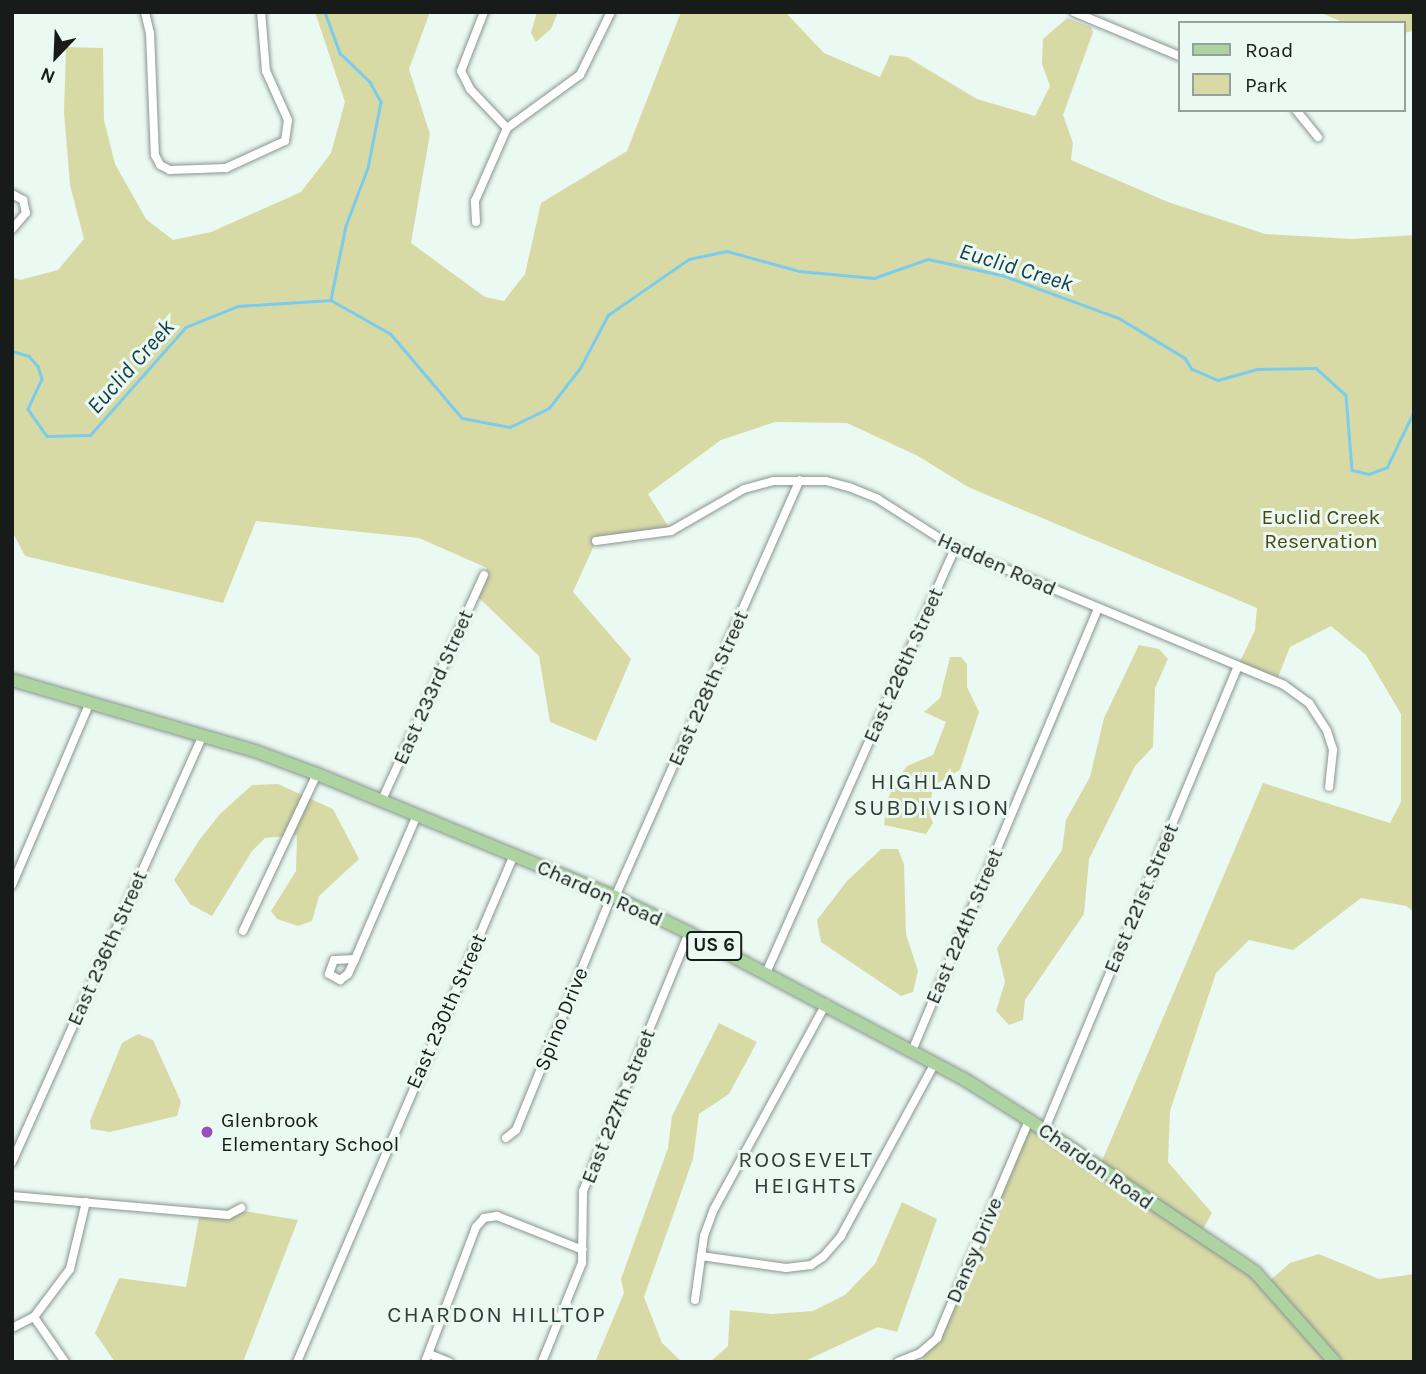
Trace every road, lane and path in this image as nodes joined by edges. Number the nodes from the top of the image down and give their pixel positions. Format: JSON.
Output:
{"nodes":[{"id":1,"x":145,"y":12,"type":"edge"},
{"id":2,"x":261,"y":12,"type":"edge"},
{"id":3,"x":484,"y":12,"type":"edge"},
{"id":4,"x":611,"y":12,"type":"edge"},
{"id":5,"x":1074,"y":12,"type":"edge"},
{"id":6,"x":1178,"y":56,"type":"edge"},
{"id":7,"x":1298,"y":112,"type":"edge"},
{"id":8,"x":507,"y":128,"type":"junction"},
{"id":9,"x":1318,"y":137,"type":"dead end"},
{"id":10,"x":12,"y":194,"type":"edge"},
{"id":11,"x":477,"y":222,"type":"dead end"},
{"id":12,"x":12,"y":229,"type":"edge"},
{"id":13,"x":800,"y":480,"type":"junction"},
{"id":14,"x":596,"y":541,"type":"dead end"},
{"id":15,"x":955,"y":548,"type":"junction"},
{"id":16,"x":484,"y":575,"type":"dead end"},
{"id":17,"x":1097,"y":608,"type":"junction"},
{"id":18,"x":1238,"y":666,"type":"junction"},
{"id":19,"x":12,"y":680,"type":"edge"},
{"id":20,"x":90,"y":702,"type":"junction"},
{"id":21,"x":204,"y":736,"type":"junction"},
{"id":22,"x":317,"y":774,"type":"junction"},
{"id":23,"x":1329,"y":788,"type":"dead end"},
{"id":24,"x":382,"y":800,"type":"junction"},
{"id":25,"x":417,"y":815,"type":"junction"},
{"id":26,"x":514,"y":855,"type":"junction"},
{"id":27,"x":12,"y":885,"type":"edge"},
{"id":28,"x":614,"y":896,"type":"junction"},
{"id":29,"x":243,"y":931,"type":"dead end"},
{"id":30,"x":689,"y":933,"type":"junction"},
{"id":31,"x":355,"y":959,"type":"dead end"},
{"id":32,"x":766,"y":973,"type":"junction"},
{"id":33,"x":826,"y":1004,"type":"junction"},
{"id":34,"x":912,"y":1051,"type":"junction"},
{"id":35,"x":935,"y":1063,"type":"junction"},
{"id":36,"x":1029,"y":1120,"type":"junction"},
{"id":37,"x":1044,"y":1131,"type":"junction"},
{"id":38,"x":506,"y":1138,"type":"dead end"},
{"id":39,"x":12,"y":1162,"type":"edge"},
{"id":40,"x":12,"y":1196,"type":"edge"},
{"id":41,"x":86,"y":1202,"type":"junction"},
{"id":42,"x":241,"y":1208,"type":"dead end"},
{"id":43,"x":583,"y":1250,"type":"junction"},
{"id":44,"x":701,"y":1256,"type":"junction"},
{"id":45,"x":695,"y":1300,"type":"dead end"},
{"id":46,"x":34,"y":1317,"type":"junction"},
{"id":47,"x":12,"y":1328,"type":"edge"},
{"id":48,"x":427,"y":1358,"type":"edge"},
{"id":49,"x":65,"y":1362,"type":"edge"},
{"id":50,"x":297,"y":1362,"type":"edge"},
{"id":51,"x":449,"y":1362,"type":"edge"},
{"id":52,"x":542,"y":1362,"type":"edge"},
{"id":53,"x":898,"y":1362,"type":"edge"},
{"id":54,"x":1335,"y":1362,"type":"edge"}],
"edges":[{"from":1,"to":2,"type":"street"},
{"from":3,"to":8,"type":"street"},
{"from":4,"to":8,"type":"street"},
{"from":5,"to":6,"type":"street"},
{"from":7,"to":9,"type":"street"},
{"from":8,"to":11,"type":"street"},
{"from":10,"to":12,"type":"street"},
{"from":13,"to":14,"type":"street","name":"Hadden Road"},
{"from":13,"to":15,"type":"street","name":"Hadden Road"},
{"from":13,"to":28,"type":"street","name":"East 228th Street"},
{"from":15,"to":17,"type":"street","name":"Hadden Road"},
{"from":15,"to":32,"type":"street","name":"East 226th Street"},
{"from":16,"to":24,"type":"street","name":"East 233rd Street"},
{"from":17,"to":18,"type":"street","name":"Hadden Road"},
{"from":17,"to":34,"type":"street","name":"East 224th Street"},
{"from":18,"to":23,"type":"street","name":"Hadden Road"},
{"from":18,"to":37,"type":"street","name":"East 221st Street"},
{"from":19,"to":20,"type":"main road","name":"Chardon Road","number":"US 6"},
{"from":20,"to":21,"type":"main road","name":"Chardon Road","number":"US 6"},
{"from":20,"to":27,"type":"street"},
{"from":21,"to":22,"type":"main road","name":"Chardon Road","number":"US 6"},
{"from":21,"to":39,"type":"street","name":"East 236th Street"},
{"from":22,"to":24,"type":"main road","name":"Chardon Road","number":"US 6"},
{"from":22,"to":29,"type":"street"},
{"from":24,"to":25,"type":"main road","name":"Chardon Road","number":"US 6"},
{"from":25,"to":26,"type":"main road","name":"Chardon Road","number":"US 6"},
{"from":25,"to":31,"type":"street"},
{"from":26,"to":28,"type":"main road","name":"Chardon Road","number":"US 6"},
{"from":26,"to":50,"type":"street","name":"East 230th Street"},
{"from":28,"to":30,"type":"main road","name":"Chardon Road","number":"US 6"},
{"from":28,"to":38,"type":"street","name":"Spino Drive"},
{"from":30,"to":32,"type":"main road","name":"Chardon Road","number":"US 6"},
{"from":30,"to":43,"type":"street","name":"East 227th Street"},
{"from":32,"to":33,"type":"main road","name":"Chardon Road","number":"US 6"},
{"from":33,"to":34,"type":"main road","name":"Chardon Road","number":"US 6"},
{"from":33,"to":44,"type":"street"},
{"from":34,"to":35,"type":"main road","name":"Chardon Road","number":"US 6"},
{"from":35,"to":36,"type":"main road","name":"Chardon Road","number":"US 6"},
{"from":35,"to":44,"type":"street"},
{"from":36,"to":37,"type":"main road","name":"Chardon Road","number":"US 6"},
{"from":36,"to":53,"type":"street","name":"Dansy Drive"},
{"from":37,"to":54,"type":"main road","name":"Chardon Road","number":"US 6"},
{"from":40,"to":41,"type":"street"},
{"from":41,"to":42,"type":"street"},
{"from":41,"to":46,"type":"street"},
{"from":43,"to":48,"type":"street"},
{"from":43,"to":52,"type":"street","name":"East 227th Street"},
{"from":44,"to":45,"type":"street"},
{"from":46,"to":47,"type":"street"},
{"from":46,"to":49,"type":"street"},
{"from":48,"to":51,"type":"street"}]}
